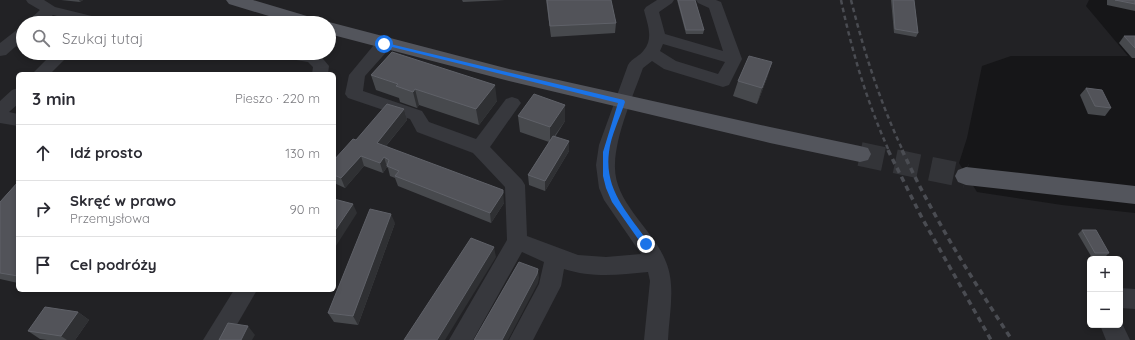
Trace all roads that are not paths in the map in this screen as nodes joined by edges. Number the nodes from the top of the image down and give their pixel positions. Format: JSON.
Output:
{"nodes":[{"id":1,"x":33,"y":0,"type":"edge"},
{"id":2,"x":235,"y":0,"type":"edge"},
{"id":3,"x":667,"y":0,"type":"edge"},
{"id":4,"x":704,"y":0,"type":"edge"},
{"id":5,"x":651,"y":5,"type":"edge"},
{"id":6,"x":50,"y":10,"type":"junction"},
{"id":7,"x":43,"y":16,"type":"edge"},
{"id":8,"x":72,"y":16,"type":"edge"},
{"id":9,"x":288,"y":16,"type":"edge"},
{"id":10,"x":336,"y":30,"type":"edge"},
{"id":11,"x":658,"y":37,"type":"junction"},
{"id":12,"x":16,"y":38,"type":"edge"},
{"id":13,"x":384,"y":44,"type":"junction"},
{"id":14,"x":0,"y":51,"type":"edge"},
{"id":15,"x":651,"y":53,"type":"junction"},
{"id":16,"x":734,"y":58,"type":"junction"},
{"id":17,"x":55,"y":60,"type":"edge"},
{"id":18,"x":315,"y":60,"type":"edge"},
{"id":19,"x":42,"y":72,"type":"edge"},
{"id":20,"x":320,"y":72,"type":"edge"},
{"id":21,"x":16,"y":96,"type":"edge"},
{"id":22,"x":622,"y":102,"type":"junction"},
{"id":23,"x":512,"y":103,"type":"dead end"},
{"id":24,"x":0,"y":110,"type":"edge"},
{"id":25,"x":0,"y":117,"type":"edge"},
{"id":26,"x":16,"y":120,"type":"edge"},
{"id":27,"x":480,"y":148,"type":"junction"},
{"id":28,"x":860,"y":154,"type":"tunnel mouth"},
{"id":29,"x":966,"y":176,"type":"tunnel mouth"},
{"id":30,"x":1135,"y":195,"type":"edge"},
{"id":31,"x":517,"y":241,"type":"junction"},
{"id":32,"x":556,"y":257,"type":"junction"},
{"id":33,"x":656,"y":262,"type":"junction"},
{"id":34,"x":245,"y":292,"type":"edge"},
{"id":35,"x":1123,"y":298,"type":"edge"},
{"id":36,"x":1135,"y":299,"type":"edge"},
{"id":37,"x":1112,"y":328,"type":"edge"},
{"id":38,"x":215,"y":340,"type":"edge"},
{"id":39,"x":461,"y":340,"type":"edge"},
{"id":40,"x":522,"y":340,"type":"edge"},
{"id":41,"x":656,"y":340,"type":"edge"},
{"id":42,"x":1118,"y":340,"type":"edge"}],
"edges":[{"from":1,"to":6,"type":"lane"},
{"from":2,"to":9,"type":"main road"},
{"from":3,"to":5,"type":"lane"},
{"from":4,"to":16,"type":"lane"},
{"from":5,"to":11,"type":"lane"},
{"from":6,"to":7,"type":"lane"},
{"from":6,"to":8,"type":"lane"},
{"from":10,"to":13,"type":"main road"},
{"from":11,"to":15,"type":"lane"},
{"from":11,"to":16,"type":"lane"},
{"from":12,"to":14,"type":"lane"},
{"from":13,"to":22,"type":"main road"},
{"from":13,"to":27,"type":"lane"},
{"from":15,"to":16,"type":"lane"},
{"from":15,"to":22,"type":"lane"},
{"from":17,"to":19,"type":"lane"},
{"from":18,"to":20,"type":"lane"},
{"from":21,"to":24,"type":"lane"},
{"from":22,"to":28,"type":"main road"},
{"from":22,"to":33,"type":"lane"},
{"from":23,"to":27,"type":"lane"},
{"from":25,"to":26,"type":"lane"},
{"from":27,"to":31,"type":"lane"},
{"from":29,"to":30,"type":"main road"},
{"from":31,"to":32,"type":"lane"},
{"from":31,"to":39,"type":"lane"},
{"from":32,"to":33,"type":"lane"},
{"from":32,"to":40,"type":"lane"},
{"from":33,"to":41,"type":"lane"},
{"from":34,"to":38,"type":"lane"},
{"from":35,"to":36,"type":"lane"},
{"from":37,"to":42,"type":"lane"}]}
